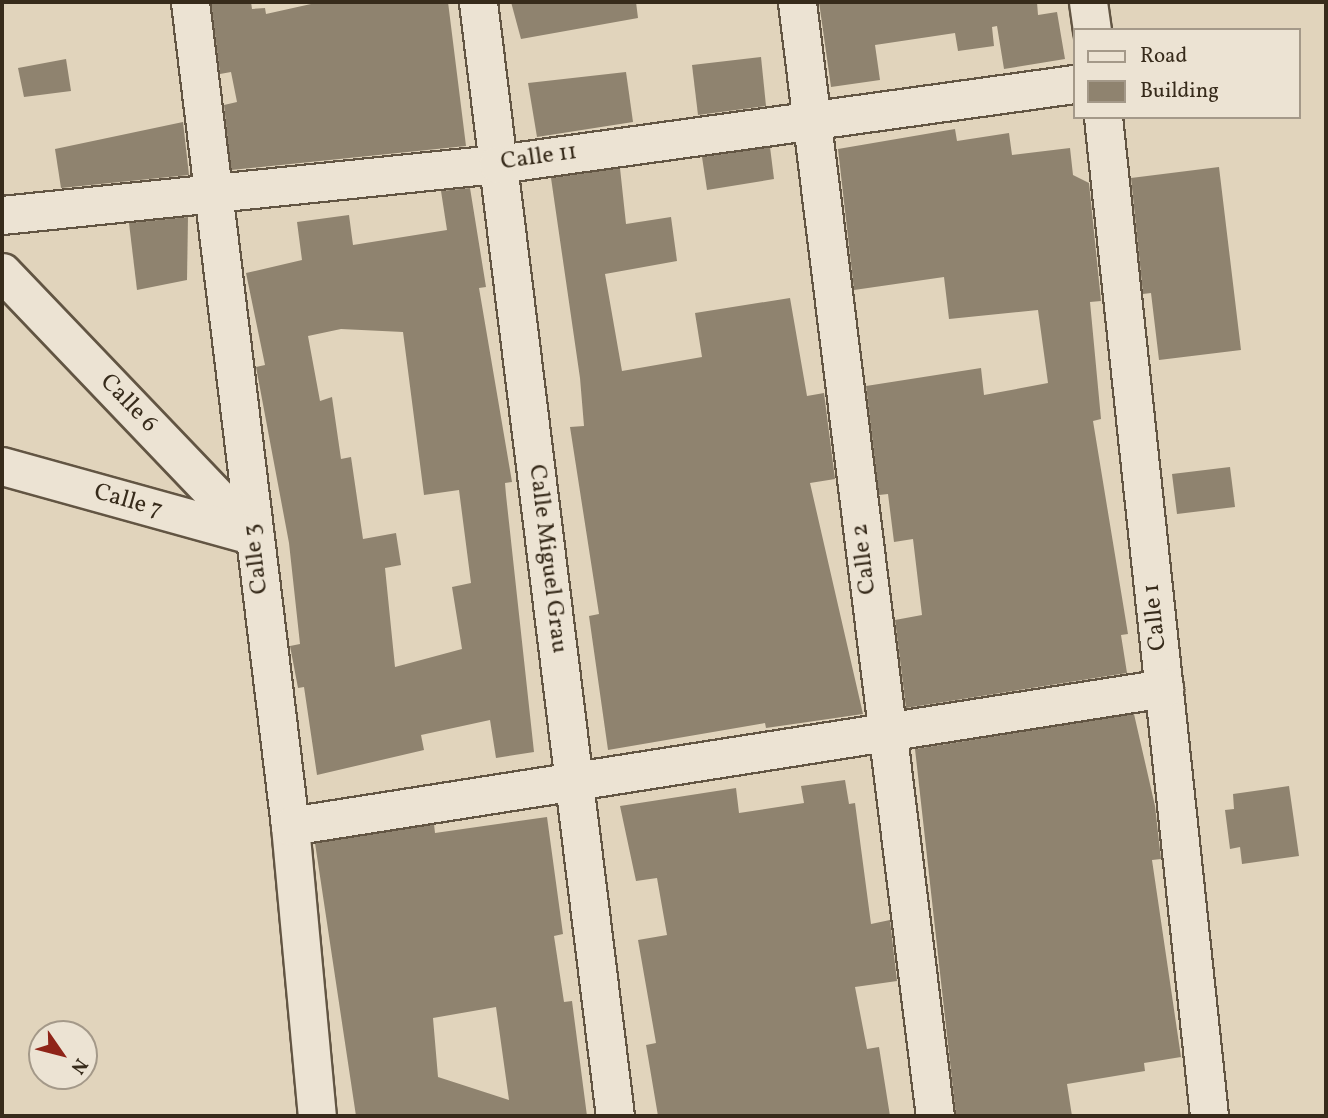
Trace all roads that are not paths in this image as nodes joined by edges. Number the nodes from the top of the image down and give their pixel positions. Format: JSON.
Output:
{"nodes":[{"id":1,"x":190,"y":2,"type":"edge"},
{"id":2,"x":478,"y":2,"type":"edge"},
{"id":3,"x":797,"y":2,"type":"edge"},
{"id":4,"x":1088,"y":2,"type":"edge"},
{"id":5,"x":1092,"y":28,"type":"edge"},
{"id":6,"x":1072,"y":84,"type":"edge"},
{"id":7,"x":812,"y":117,"type":"junction"},
{"id":8,"x":1103,"y":119,"type":"edge"},
{"id":9,"x":498,"y":164,"type":"junction"},
{"id":10,"x":214,"y":194,"type":"junction"},
{"id":11,"x":2,"y":215,"type":"edge"},
{"id":12,"x":2,"y":272,"type":"edge"},
{"id":13,"x":2,"y":467,"type":"edge"},
{"id":14,"x":255,"y":537,"type":"junction"},
{"id":15,"x":1164,"y":688,"type":"junction"},
{"id":16,"x":886,"y":733,"type":"junction"},
{"id":17,"x":574,"y":777,"type":"junction"},
{"id":18,"x":289,"y":825,"type":"junction"},
{"id":19,"x":317,"y":1116,"type":"edge"},
{"id":20,"x":615,"y":1116,"type":"edge"},
{"id":21,"x":935,"y":1116,"type":"edge"},
{"id":22,"x":1209,"y":1116,"type":"edge"}],
"edges":[{"from":1,"to":10,"type":"street","name":"Calle 3"},
{"from":2,"to":9,"type":"street","name":"Calle Miguel Grau"},
{"from":3,"to":7,"type":"street","name":"Calle 2"},
{"from":4,"to":5,"type":"street"},
{"from":6,"to":7,"type":"street","name":"Calle 11"},
{"from":7,"to":9,"type":"street","name":"Calle 11"},
{"from":7,"to":16,"type":"street","name":"Calle 2"},
{"from":8,"to":15,"type":"street","name":"Calle 1"},
{"from":9,"to":10,"type":"street","name":"Calle 11"},
{"from":9,"to":17,"type":"street","name":"Calle Miguel Grau"},
{"from":10,"to":11,"type":"street","name":"Calle 11"},
{"from":10,"to":14,"type":"street","name":"Calle 3"},
{"from":12,"to":14,"type":"street","name":"Calle 6"},
{"from":13,"to":14,"type":"street","name":"Calle 7"},
{"from":14,"to":18,"type":"street","name":"Calle 3"},
{"from":15,"to":16,"type":"street"},
{"from":15,"to":22,"type":"street","name":"Calle 1"},
{"from":16,"to":17,"type":"street"},
{"from":16,"to":21,"type":"street","name":"Calle 2"},
{"from":17,"to":18,"type":"street"},
{"from":17,"to":20,"type":"street","name":"Calle Miguel Grau"},
{"from":18,"to":19,"type":"street","name":"Calle 3"}]}
